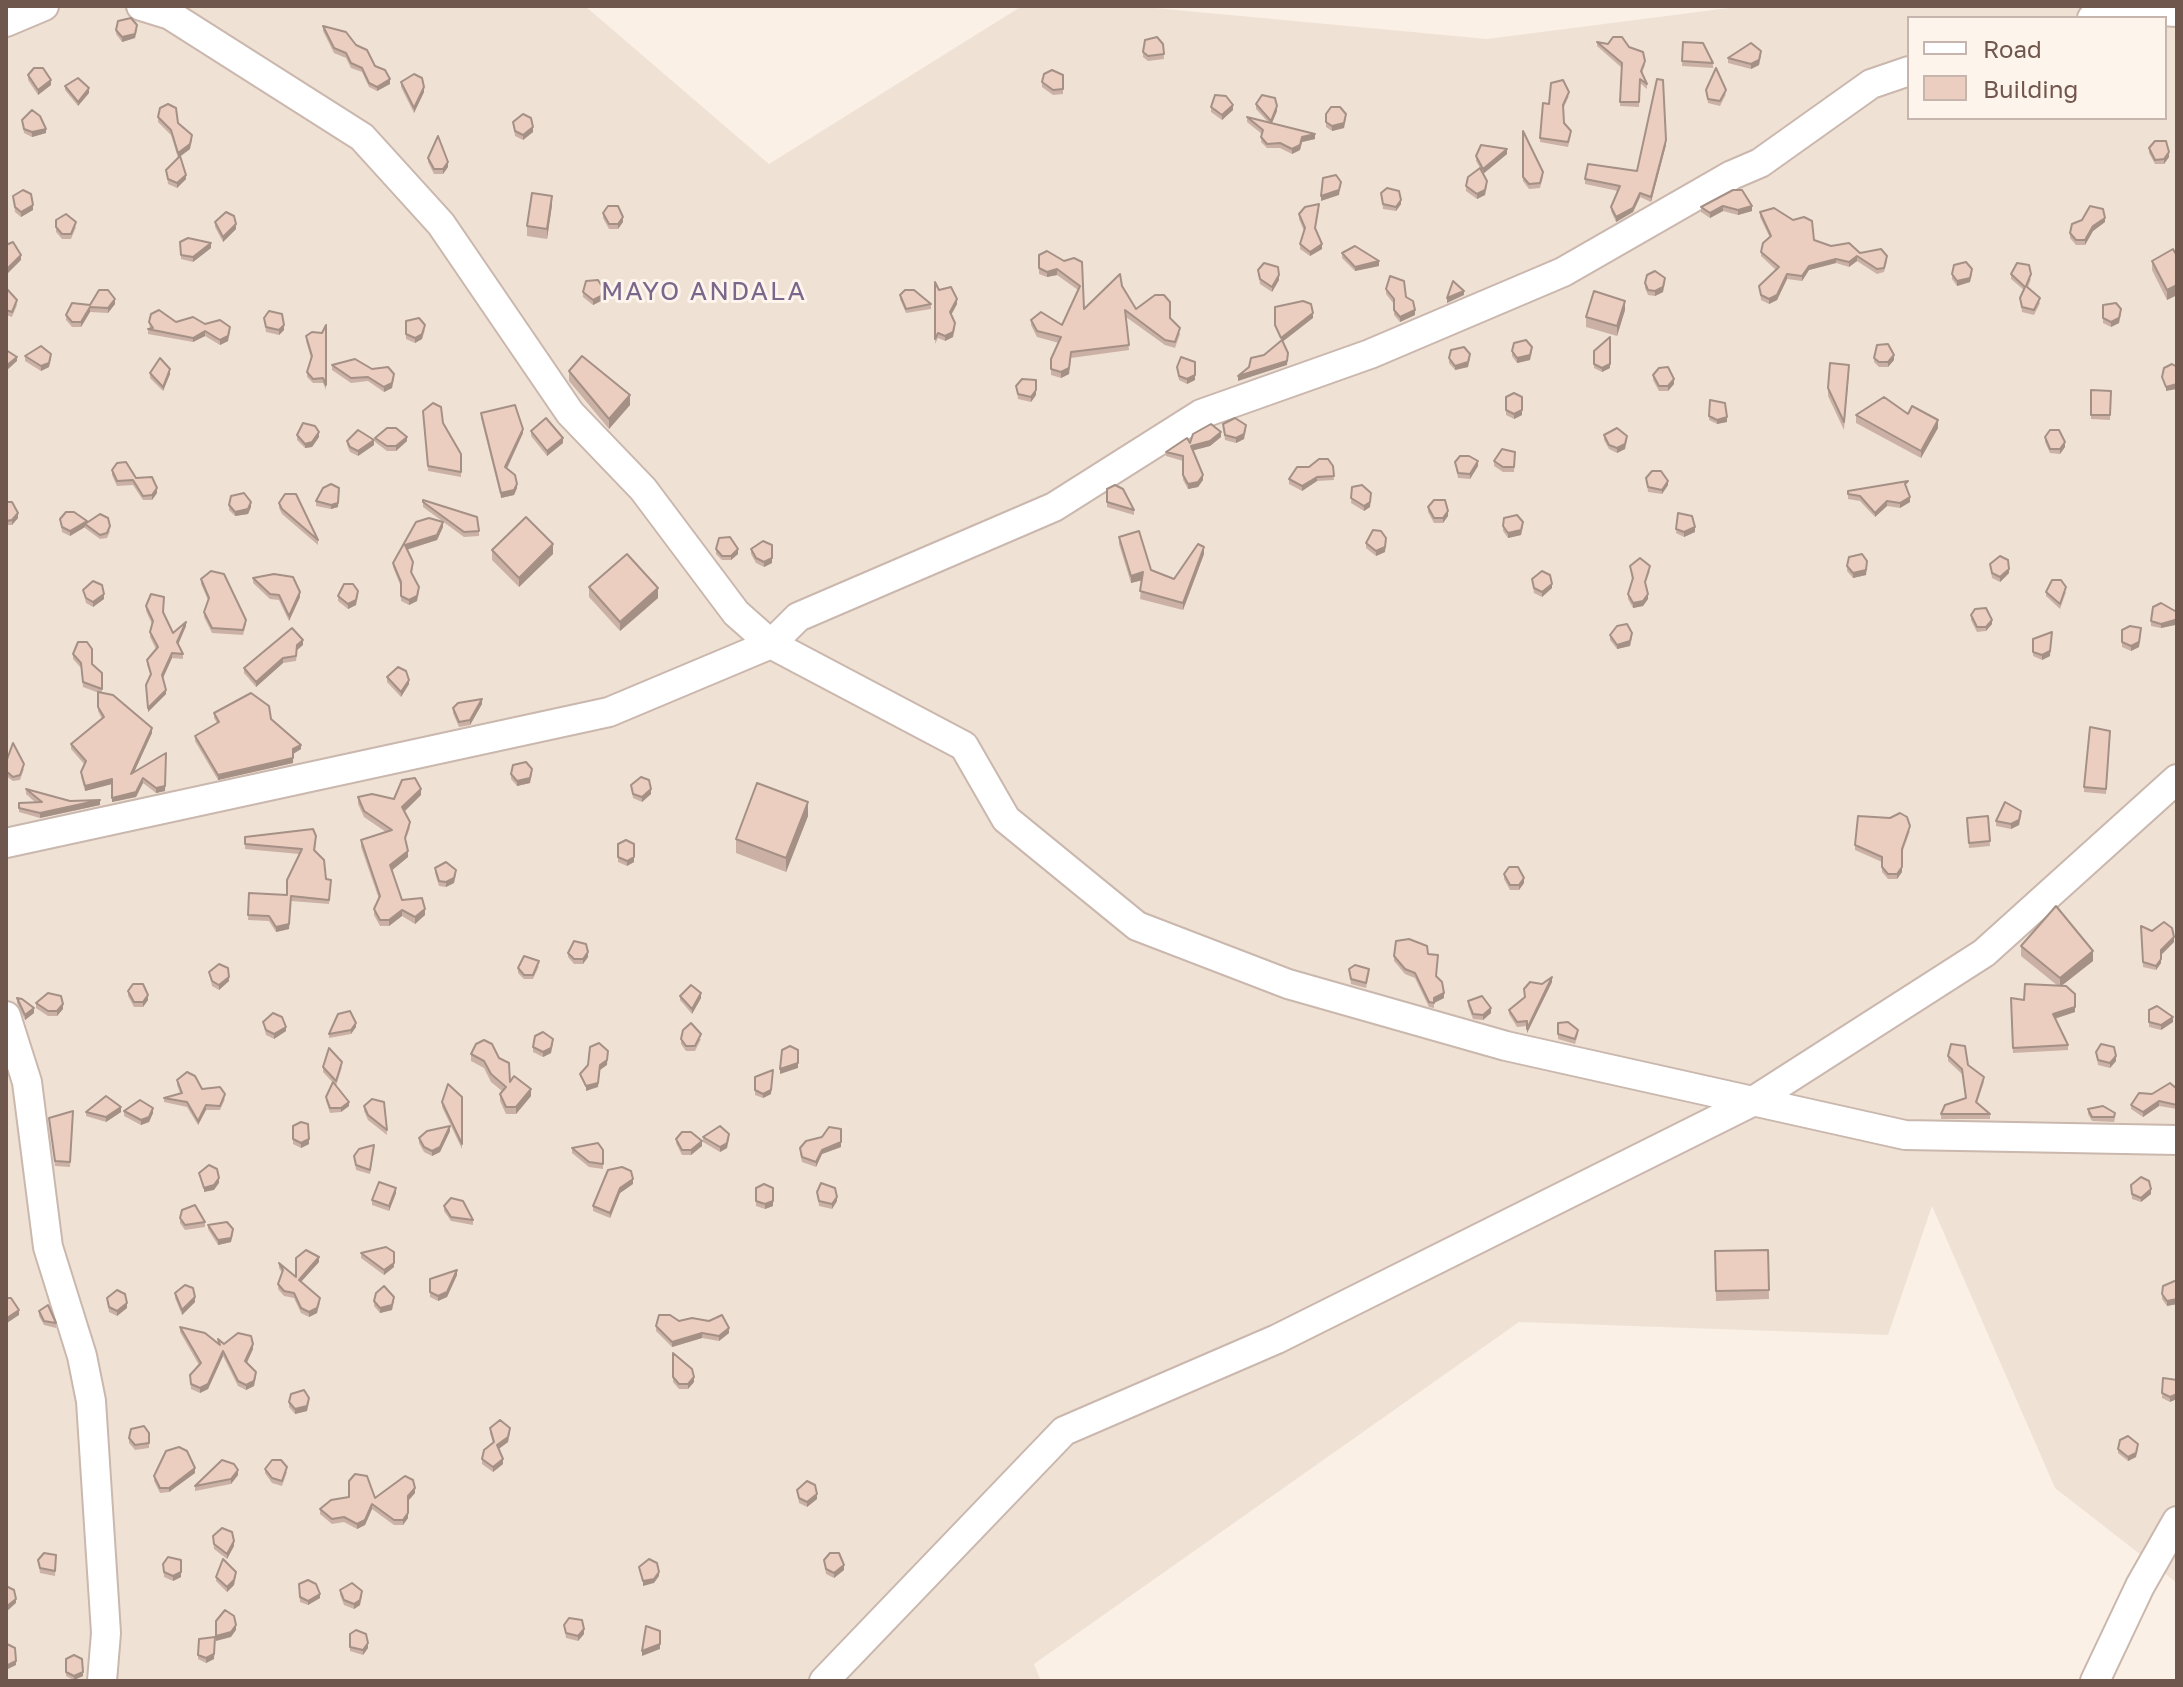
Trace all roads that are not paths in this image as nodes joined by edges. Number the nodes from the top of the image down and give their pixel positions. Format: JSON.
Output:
{"nodes":[{"id":1,"x":44,"y":6,"type":"edge"},
{"id":2,"x":141,"y":6,"type":"edge"},
{"id":3,"x":2177,"y":12,"type":"edge"},
{"id":4,"x":2106,"y":16,"type":"edge"},
{"id":5,"x":6,"y":22,"type":"edge"},
{"id":6,"x":1907,"y":72,"type":"edge"},
{"id":7,"x":771,"y":644,"type":"junction"},
{"id":8,"x":2177,"y":779,"type":"edge"},
{"id":9,"x":6,"y":843,"type":"edge"},
{"id":10,"x":6,"y":1016,"type":"edge"},
{"id":11,"x":1750,"y":1103,"type":"junction"},
{"id":12,"x":2177,"y":1140,"type":"edge"},
{"id":13,"x":2177,"y":1521,"type":"edge"},
{"id":14,"x":102,"y":1681,"type":"edge"},
{"id":15,"x":824,"y":1681,"type":"edge"},
{"id":16,"x":2095,"y":1681,"type":"edge"}],
"edges":[{"from":1,"to":5,"type":"street"},
{"from":2,"to":7,"type":"street"},
{"from":3,"to":4,"type":"street"},
{"from":6,"to":7,"type":"street"},
{"from":7,"to":9,"type":"street"},
{"from":7,"to":11,"type":"street"},
{"from":8,"to":11,"type":"street"},
{"from":10,"to":14,"type":"street"},
{"from":11,"to":12,"type":"street"},
{"from":11,"to":15,"type":"street"},
{"from":13,"to":16,"type":"street"}]}
